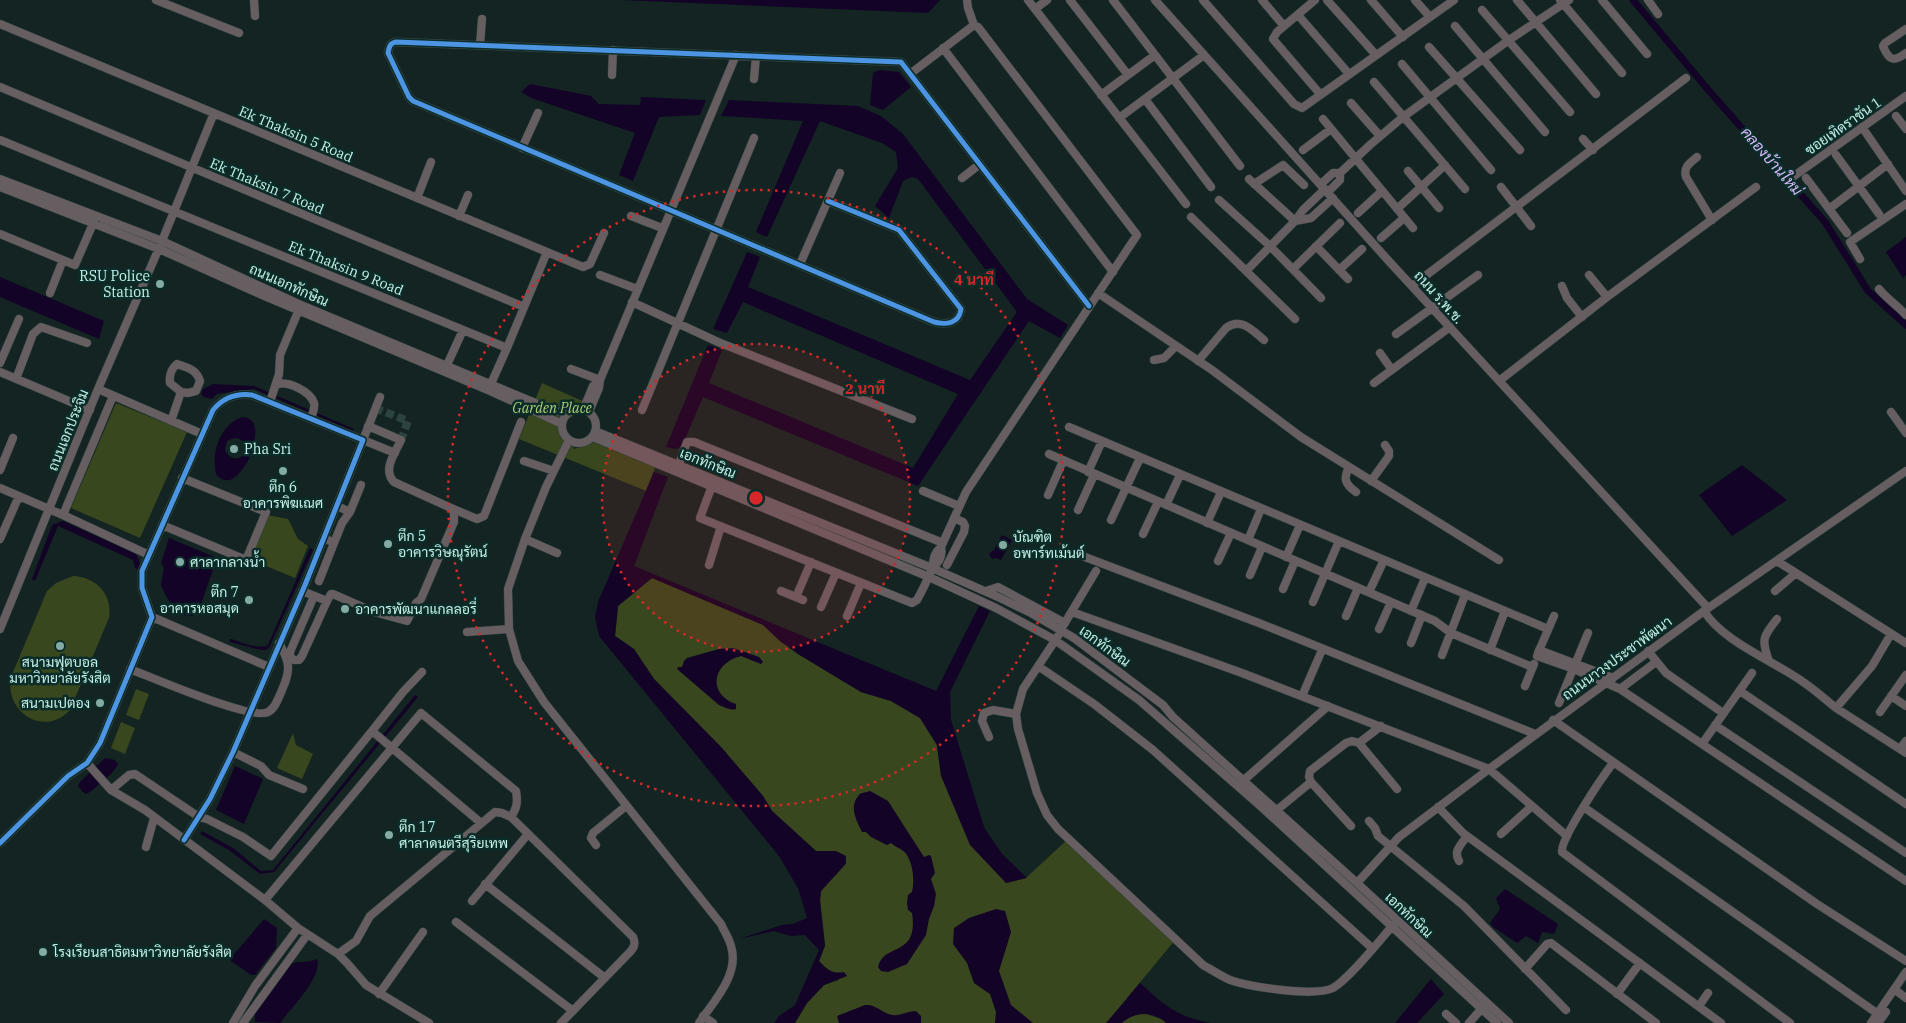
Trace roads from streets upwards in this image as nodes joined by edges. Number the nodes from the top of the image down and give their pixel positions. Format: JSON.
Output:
{"nodes":[{"id":1,"x":156,"y":0,"type":"edge"},
{"id":2,"x":254,"y":0,"type":"edge"},
{"id":3,"x":967,"y":0,"type":"edge"},
{"id":4,"x":1028,"y":0,"type":"edge"},
{"id":5,"x":1047,"y":0,"type":"edge"},
{"id":6,"x":1070,"y":0,"type":"edge"},
{"id":7,"x":1113,"y":0,"type":"edge"},
{"id":8,"x":1155,"y":0,"type":"edge"},
{"id":9,"x":1204,"y":0,"type":"edge"},
{"id":10,"x":1262,"y":0,"type":"edge"},
{"id":11,"x":1328,"y":0,"type":"edge"},
{"id":12,"x":1371,"y":0,"type":"edge"},
{"id":13,"x":1415,"y":0,"type":"edge"},
{"id":14,"x":1454,"y":0,"type":"edge"},
{"id":15,"x":1517,"y":0,"type":"edge"},
{"id":16,"x":1602,"y":0,"type":"edge"},
{"id":17,"x":1648,"y":0,"type":"edge"},
{"id":18,"x":1313,"y":1,"type":"edge"},
{"id":19,"x":1564,"y":1,"type":"edge"},
{"id":20,"x":1035,"y":9,"type":"junction"},
{"id":21,"x":1482,"y":10,"type":"dead end"},
{"id":22,"x":1298,"y":14,"type":"junction"},
{"id":23,"x":1658,"y":14,"type":"dead end"},
{"id":24,"x":255,"y":16,"type":"dead end"},
{"id":25,"x":1430,"y":17,"type":"junction"},
{"id":26,"x":482,"y":19,"type":"dead end"},
{"id":27,"x":1535,"y":22,"type":"junction"},
{"id":28,"x":0,"y":24,"type":"edge"},
{"id":29,"x":974,"y":25,"type":"junction"},
{"id":30,"x":1284,"y":26,"type":"junction"},
{"id":31,"x":1455,"y":26,"type":"dead end"},
{"id":32,"x":1906,"y":29,"type":"edge"},
{"id":33,"x":239,"y":33,"type":"dead end"},
{"id":34,"x":1403,"y":37,"type":"junction"},
{"id":35,"x":1509,"y":40,"type":"junction"},
{"id":36,"x":480,"y":45,"type":"junction"},
{"id":37,"x":1429,"y":47,"type":"dead end"},
{"id":38,"x":943,"y":48,"type":"junction"},
{"id":39,"x":614,"y":50,"type":"junction"},
{"id":40,"x":1906,"y":53,"type":"edge"},
{"id":41,"x":1647,"y":54,"type":"dead end"},
{"id":42,"x":736,"y":55,"type":"junction"},
{"id":43,"x":1155,"y":55,"type":"junction"},
{"id":44,"x":1204,"y":55,"type":"junction"},
{"id":45,"x":1376,"y":55,"type":"junction"},
{"id":46,"x":756,"y":56,"type":"junction"},
{"id":47,"x":1483,"y":59,"type":"junction"},
{"id":48,"x":1402,"y":64,"type":"dead end"},
{"id":49,"x":1622,"y":73,"type":"dead end"},
{"id":50,"x":910,"y":74,"type":"junction"},
{"id":51,"x":1350,"y":74,"type":"junction"},
{"id":52,"x":612,"y":75,"type":"dead end"},
{"id":53,"x":1128,"y":75,"type":"junction"},
{"id":54,"x":754,"y":78,"type":"dead end"},
{"id":55,"x":1173,"y":78,"type":"junction"},
{"id":56,"x":1457,"y":78,"type":"junction"},
{"id":57,"x":1686,"y":78,"type":"dead end"},
{"id":58,"x":1374,"y":82,"type":"dead end"},
{"id":59,"x":0,"y":87,"type":"edge"},
{"id":60,"x":1102,"y":94,"type":"junction"},
{"id":61,"x":1320,"y":94,"type":"junction"},
{"id":62,"x":1596,"y":94,"type":"dead end"},
{"id":63,"x":1906,"y":96,"type":"edge"},
{"id":64,"x":1430,"y":98,"type":"junction"},
{"id":65,"x":1145,"y":99,"type":"junction"},
{"id":66,"x":1351,"y":103,"type":"dead end"},
{"id":67,"x":1570,"y":112,"type":"dead end"},
{"id":68,"x":214,"y":113,"type":"junction"},
{"id":69,"x":538,"y":113,"type":"dead end"},
{"id":70,"x":1896,"y":116,"type":"dead end"},
{"id":71,"x":1403,"y":117,"type":"junction"},
{"id":72,"x":1119,"y":118,"type":"junction"},
{"id":73,"x":1323,"y":120,"type":"dead end"},
{"id":74,"x":1862,"y":128,"type":"junction"},
{"id":75,"x":1331,"y":129,"type":"junction"},
{"id":76,"x":1906,"y":129,"type":"edge"},
{"id":77,"x":1545,"y":132,"type":"dead end"},
{"id":78,"x":1380,"y":136,"type":"junction"},
{"id":79,"x":754,"y":138,"type":"dead end"},
{"id":80,"x":1584,"y":139,"type":"dead end"},
{"id":81,"x":0,"y":140,"type":"edge"},
{"id":82,"x":522,"y":148,"type":"junction"},
{"id":83,"x":1303,"y":150,"type":"dead end"},
{"id":84,"x":1520,"y":150,"type":"dead end"},
{"id":85,"x":1593,"y":150,"type":"junction"},
{"id":86,"x":1836,"y":155,"type":"dead end"},
{"id":87,"x":1697,"y":157,"type":"dead end"},
{"id":88,"x":1355,"y":159,"type":"junction"},
{"id":89,"x":431,"y":162,"type":"dead end"},
{"id":90,"x":980,"y":164,"type":"junction"},
{"id":91,"x":1888,"y":164,"type":"junction"},
{"id":92,"x":1445,"y":165,"type":"junction"},
{"id":93,"x":1240,"y":166,"type":"dead end"},
{"id":94,"x":192,"y":167,"type":"junction"},
{"id":95,"x":1491,"y":170,"type":"dead end"},
{"id":96,"x":1408,"y":171,"type":"dead end"},
{"id":97,"x":840,"y":173,"type":"dead end"},
{"id":98,"x":1794,"y":176,"type":"dead end"},
{"id":99,"x":962,"y":178,"type":"dead end"},
{"id":100,"x":1806,"y":178,"type":"dead end"},
{"id":101,"x":0,"y":179,"type":"edge"},
{"id":102,"x":1304,"y":185,"type":"dead end"},
{"id":103,"x":1859,"y":186,"type":"junction"},
{"id":104,"x":0,"y":187,"type":"edge"},
{"id":105,"x":1211,"y":187,"type":"dead end"},
{"id":106,"x":1501,"y":187,"type":"dead end"},
{"id":107,"x":1756,"y":187,"type":"dead end"},
{"id":108,"x":1421,"y":188,"type":"junction"},
{"id":109,"x":1465,"y":188,"type":"dead end"},
{"id":110,"x":1326,"y":191,"type":"junction"},
{"id":111,"x":1382,"y":191,"type":"junction"},
{"id":112,"x":1906,"y":191,"type":"edge"},
{"id":113,"x":468,"y":195,"type":"dead end"},
{"id":114,"x":417,"y":198,"type":"junction"},
{"id":115,"x":1219,"y":200,"type":"dead end"},
{"id":116,"x":828,"y":201,"type":"junction"},
{"id":117,"x":1186,"y":204,"type":"dead end"},
{"id":118,"x":1906,"y":204,"type":"edge"},
{"id":119,"x":1439,"y":208,"type":"dead end"},
{"id":120,"x":1517,"y":208,"type":"junction"},
{"id":121,"x":670,"y":209,"type":"junction"},
{"id":122,"x":1397,"y":209,"type":"junction"},
{"id":123,"x":1829,"y":209,"type":"junction"},
{"id":124,"x":174,"y":212,"type":"junction"},
{"id":125,"x":1358,"y":212,"type":"dead end"},
{"id":126,"x":1879,"y":214,"type":"dead end"},
{"id":127,"x":459,"y":216,"type":"junction"},
{"id":128,"x":631,"y":216,"type":"dead end"},
{"id":129,"x":1191,"y":217,"type":"dead end"},
{"id":130,"x":95,"y":218,"type":"junction"},
{"id":131,"x":1404,"y":218,"type":"junction"},
{"id":132,"x":1712,"y":220,"type":"junction"},
{"id":133,"x":1295,"y":221,"type":"junction"},
{"id":134,"x":1340,"y":223,"type":"dead end"},
{"id":135,"x":1531,"y":226,"type":"dead end"},
{"id":136,"x":662,"y":228,"type":"junction"},
{"id":137,"x":1413,"y":228,"type":"dead end"},
{"id":138,"x":716,"y":229,"type":"junction"},
{"id":139,"x":604,"y":232,"type":"dead end"},
{"id":140,"x":1847,"y":233,"type":"dead end"},
{"id":141,"x":0,"y":234,"type":"edge"},
{"id":142,"x":1381,"y":238,"type":"dead end"},
{"id":143,"x":161,"y":245,"type":"junction"},
{"id":144,"x":1270,"y":246,"type":"junction"},
{"id":145,"x":1316,"y":246,"type":"junction"},
{"id":146,"x":1362,"y":249,"type":"dead end"},
{"id":147,"x":547,"y":252,"type":"junction"},
{"id":148,"x":1860,"y":259,"type":"dead end"},
{"id":149,"x":63,"y":260,"type":"junction"},
{"id":150,"x":800,"y":264,"type":"junction"},
{"id":151,"x":1292,"y":269,"type":"junction"},
{"id":152,"x":1339,"y":270,"type":"junction"},
{"id":153,"x":1246,"y":271,"type":"junction"},
{"id":154,"x":1113,"y":272,"type":"junction"},
{"id":155,"x":600,"y":275,"type":"dead end"},
{"id":156,"x":1478,"y":275,"type":"dead end"},
{"id":157,"x":1589,"y":275,"type":"dead end"},
{"id":158,"x":1348,"y":279,"type":"dead end"},
{"id":159,"x":1412,"y":286,"type":"junction"},
{"id":160,"x":1562,"y":286,"type":"dead end"},
{"id":161,"x":637,"y":289,"type":"junction"},
{"id":162,"x":1879,"y":289,"type":"dead end"},
{"id":163,"x":50,"y":293,"type":"dead end"},
{"id":164,"x":1098,"y":293,"type":"junction"},
{"id":165,"x":1607,"y":297,"type":"junction"},
{"id":166,"x":1320,"y":298,"type":"dead end"},
{"id":167,"x":632,"y":302,"type":"junction"},
{"id":168,"x":1089,"y":306,"type":"junction"},
{"id":169,"x":524,"y":307,"type":"junction"},
{"id":170,"x":300,"y":308,"type":"junction"},
{"id":171,"x":1432,"y":308,"type":"junction"},
{"id":172,"x":1906,"y":314,"type":"edge"},
{"id":173,"x":1582,"y":317,"type":"junction"},
{"id":174,"x":19,"y":318,"type":"dead end"},
{"id":175,"x":1295,"y":318,"type":"dead end"},
{"id":176,"x":677,"y":323,"type":"junction"},
{"id":177,"x":1450,"y":327,"type":"junction"},
{"id":178,"x":463,"y":330,"type":"junction"},
{"id":179,"x":1396,"y":334,"type":"dead end"},
{"id":180,"x":1264,"y":340,"type":"dead end"},
{"id":181,"x":87,"y":343,"type":"dead end"},
{"id":182,"x":1176,"y":346,"type":"junction"},
{"id":183,"x":507,"y":348,"type":"junction"},
{"id":184,"x":1380,"y":353,"type":"dead end"},
{"id":185,"x":1154,"y":360,"type":"dead end"},
{"id":186,"x":1198,"y":361,"type":"junction"},
{"id":187,"x":0,"y":363,"type":"edge"},
{"id":188,"x":447,"y":365,"type":"junction"},
{"id":189,"x":570,"y":369,"type":"dead end"},
{"id":190,"x":1392,"y":370,"type":"junction"},
{"id":191,"x":0,"y":372,"type":"edge"},
{"id":192,"x":16,"y":379,"type":"junction"},
{"id":193,"x":599,"y":381,"type":"junction"},
{"id":194,"x":1499,"y":381,"type":"junction"},
{"id":195,"x":1374,"y":383,"type":"dead end"},
{"id":196,"x":489,"y":387,"type":"junction"},
{"id":197,"x":98,"y":389,"type":"junction"},
{"id":198,"x":181,"y":392,"type":"dead end"},
{"id":199,"x":273,"y":394,"type":"junction"},
{"id":200,"x":113,"y":396,"type":"junction"},
{"id":201,"x":380,"y":397,"type":"dead end"},
{"id":202,"x":90,"y":410,"type":"junction"},
{"id":203,"x":642,"y":410,"type":"dead end"},
{"id":204,"x":586,"y":411,"type":"junction"},
{"id":205,"x":1892,"y":412,"type":"dead end"},
{"id":206,"x":567,"y":414,"type":"junction"},
{"id":207,"x":313,"y":415,"type":"junction"},
{"id":208,"x":912,"y":419,"type":"dead end"},
{"id":209,"x":171,"y":421,"type":"junction"},
{"id":210,"x":521,"y":422,"type":"dead end"},
{"id":211,"x":562,"y":424,"type":"junction"},
{"id":212,"x":368,"y":426,"type":"junction"},
{"id":213,"x":1069,"y":427,"type":"dead end"},
{"id":214,"x":1906,"y":433,"type":"edge"},
{"id":215,"x":202,"y":434,"type":"junction"},
{"id":216,"x":594,"y":434,"type":"junction"},
{"id":217,"x":13,"y":438,"type":"dead end"},
{"id":218,"x":364,"y":440,"type":"junction"},
{"id":219,"x":569,"y":440,"type":"junction"},
{"id":220,"x":1102,"y":442,"type":"junction"},
{"id":221,"x":1385,"y":445,"type":"dead end"},
{"id":222,"x":395,"y":454,"type":"junction"},
{"id":223,"x":1049,"y":454,"type":"dead end"},
{"id":224,"x":1140,"y":458,"type":"junction"},
{"id":225,"x":524,"y":461,"type":"dead end"},
{"id":226,"x":1063,"y":461,"type":"junction"},
{"id":227,"x":664,"y":463,"type":"junction"},
{"id":228,"x":679,"y":464,"type":"junction"},
{"id":229,"x":1349,"y":467,"type":"junction"},
{"id":230,"x":0,"y":470,"type":"edge"},
{"id":231,"x":1906,"y":470,"type":"edge"},
{"id":232,"x":554,"y":471,"type":"junction"},
{"id":233,"x":1091,"y":474,"type":"junction"},
{"id":234,"x":1180,"y":475,"type":"junction"},
{"id":235,"x":182,"y":478,"type":"junction"},
{"id":236,"x":714,"y":479,"type":"junction"},
{"id":237,"x":1371,"y":481,"type":"junction"},
{"id":238,"x":361,"y":485,"type":"dead end"},
{"id":239,"x":711,"y":487,"type":"junction"},
{"id":240,"x":0,"y":488,"type":"edge"},
{"id":241,"x":1126,"y":488,"type":"junction"},
{"id":242,"x":923,"y":491,"type":"dead end"},
{"id":243,"x":1221,"y":492,"type":"junction"},
{"id":244,"x":1356,"y":492,"type":"dead end"},
{"id":245,"x":1048,"y":495,"type":"dead end"},
{"id":246,"x":19,"y":496,"type":"junction"},
{"id":247,"x":1162,"y":503,"type":"junction"},
{"id":248,"x":337,"y":506,"type":"junction"},
{"id":249,"x":959,"y":506,"type":"junction"},
{"id":250,"x":451,"y":508,"type":"junction"},
{"id":251,"x":1261,"y":508,"type":"junction"},
{"id":252,"x":50,"y":509,"type":"junction"},
{"id":253,"x":1078,"y":510,"type":"dead end"},
{"id":254,"x":350,"y":512,"type":"junction"},
{"id":255,"x":63,"y":515,"type":"junction"},
{"id":256,"x":954,"y":518,"type":"junction"},
{"id":257,"x":1111,"y":520,"type":"dead end"},
{"id":258,"x":1207,"y":523,"type":"junction"},
{"id":259,"x":162,"y":524,"type":"junction"},
{"id":260,"x":1300,"y":525,"type":"junction"},
{"id":261,"x":721,"y":526,"type":"junction"},
{"id":262,"x":1231,"y":533,"type":"junction"},
{"id":263,"x":1143,"y":534,"type":"dead end"},
{"id":264,"x":324,"y":538,"type":"junction"},
{"id":265,"x":0,"y":539,"type":"edge"},
{"id":266,"x":525,"y":539,"type":"junction"},
{"id":267,"x":1248,"y":540,"type":"junction"},
{"id":268,"x":1339,"y":541,"type":"junction"},
{"id":269,"x":334,"y":543,"type":"junction"},
{"id":270,"x":942,"y":545,"type":"junction"},
{"id":271,"x":1262,"y":547,"type":"junction"},
{"id":272,"x":557,"y":554,"type":"dead end"},
{"id":273,"x":1077,"y":554,"type":"dead end"},
{"id":274,"x":149,"y":555,"type":"junction"},
{"id":275,"x":1286,"y":557,"type":"junction"},
{"id":276,"x":1384,"y":560,"type":"junction"},
{"id":277,"x":1499,"y":560,"type":"dead end"},
{"id":278,"x":1295,"y":561,"type":"junction"},
{"id":279,"x":1777,"y":561,"type":"junction"},
{"id":280,"x":811,"y":562,"type":"junction"},
{"id":281,"x":1218,"y":562,"type":"dead end"},
{"id":282,"x":709,"y":565,"type":"dead end"},
{"id":283,"x":947,"y":565,"type":"dead end"},
{"id":284,"x":932,"y":568,"type":"junction"},
{"id":285,"x":1096,"y":571,"type":"dead end"},
{"id":286,"x":836,"y":572,"type":"junction"},
{"id":287,"x":1796,"y":573,"type":"junction"},
{"id":288,"x":1325,"y":574,"type":"junction"},
{"id":289,"x":1250,"y":575,"type":"dead end"},
{"id":290,"x":928,"y":577,"type":"junction"},
{"id":291,"x":1425,"y":578,"type":"junction"},
{"id":292,"x":319,"y":581,"type":"dead end"},
{"id":293,"x":861,"y":583,"type":"junction"},
{"id":294,"x":1358,"y":588,"type":"junction"},
{"id":295,"x":1283,"y":589,"type":"dead end"},
{"id":296,"x":302,"y":591,"type":"junction"},
{"id":297,"x":781,"y":591,"type":"dead end"},
{"id":298,"x":1775,"y":591,"type":"dead end"},
{"id":299,"x":1369,"y":592,"type":"junction"},
{"id":300,"x":1466,"y":595,"type":"junction"},
{"id":301,"x":314,"y":596,"type":"junction"},
{"id":302,"x":327,"y":601,"type":"junction"},
{"id":303,"x":1313,"y":602,"type":"dead end"},
{"id":304,"x":1391,"y":602,"type":"junction"},
{"id":305,"x":821,"y":607,"type":"dead end"},
{"id":306,"x":1706,"y":609,"type":"junction"},
{"id":307,"x":1411,"y":611,"type":"junction"},
{"id":308,"x":1505,"y":611,"type":"junction"},
{"id":309,"x":1072,"y":612,"type":"junction"},
{"id":310,"x":1422,"y":615,"type":"junction"},
{"id":311,"x":847,"y":616,"type":"dead end"},
{"id":312,"x":1346,"y":616,"type":"dead end"},
{"id":313,"x":1554,"y":616,"type":"dead end"},
{"id":314,"x":152,"y":617,"type":"junction"},
{"id":315,"x":1777,"y":619,"type":"dead end"},
{"id":316,"x":1063,"y":627,"type":"junction"},
{"id":317,"x":0,"y":629,"type":"edge"},
{"id":318,"x":509,"y":629,"type":"junction"},
{"id":319,"x":1379,"y":629,"type":"dead end"},
{"id":320,"x":1548,"y":629,"type":"junction"},
{"id":321,"x":467,"y":632,"type":"dead end"},
{"id":322,"x":1451,"y":633,"type":"junction"},
{"id":323,"x":1588,"y":633,"type":"dead end"},
{"id":324,"x":1891,"y":634,"type":"junction"},
{"id":325,"x":1055,"y":640,"type":"junction"},
{"id":326,"x":1411,"y":643,"type":"dead end"},
{"id":327,"x":1906,"y":643,"type":"edge"},
{"id":328,"x":279,"y":644,"type":"junction"},
{"id":329,"x":1322,"y":650,"type":"junction"},
{"id":330,"x":1490,"y":650,"type":"junction"},
{"id":331,"x":1648,"y":651,"type":"junction"},
{"id":332,"x":1538,"y":653,"type":"junction"},
{"id":333,"x":1442,"y":655,"type":"dead end"},
{"id":334,"x":1769,"y":661,"type":"junction"},
{"id":335,"x":1656,"y":662,"type":"junction"},
{"id":336,"x":1038,"y":666,"type":"junction"},
{"id":337,"x":1575,"y":666,"type":"junction"},
{"id":338,"x":269,"y":667,"type":"junction"},
{"id":339,"x":1532,"y":667,"type":"junction"},
{"id":340,"x":130,"y":669,"type":"junction"},
{"id":341,"x":422,"y":672,"type":"dead end"},
{"id":342,"x":1752,"y":673,"type":"dead end"},
{"id":343,"x":1906,"y":675,"type":"edge"},
{"id":344,"x":1610,"y":680,"type":"junction"},
{"id":345,"x":1525,"y":686,"type":"dead end"},
{"id":346,"x":1620,"y":689,"type":"junction"},
{"id":347,"x":1740,"y":691,"type":"junction"},
{"id":348,"x":1302,"y":696,"type":"junction"},
{"id":349,"x":1891,"y":696,"type":"junction"},
{"id":350,"x":1559,"y":703,"type":"dead end"},
{"id":351,"x":1328,"y":706,"type":"junction"},
{"id":352,"x":1906,"y":706,"type":"edge"},
{"id":353,"x":1836,"y":708,"type":"junction"},
{"id":354,"x":1880,"y":712,"type":"dead end"},
{"id":355,"x":251,"y":713,"type":"junction"},
{"id":356,"x":1723,"y":713,"type":"junction"},
{"id":357,"x":1016,"y":714,"type":"junction"},
{"id":358,"x":1553,"y":720,"type":"junction"},
{"id":359,"x":1715,"y":725,"type":"junction"},
{"id":360,"x":1381,"y":726,"type":"junction"},
{"id":361,"x":374,"y":733,"type":"junction"},
{"id":362,"x":1535,"y":734,"type":"junction"},
{"id":363,"x":989,"y":737,"type":"dead end"},
{"id":364,"x":1906,"y":740,"type":"edge"},
{"id":365,"x":1359,"y":744,"type":"junction"},
{"id":366,"x":1702,"y":744,"type":"junction"},
{"id":367,"x":392,"y":748,"type":"junction"},
{"id":368,"x":1903,"y":751,"type":"edge"},
{"id":369,"x":233,"y":752,"type":"junction"},
{"id":370,"x":1613,"y":763,"type":"junction"},
{"id":371,"x":90,"y":765,"type":"junction"},
{"id":372,"x":1489,"y":769,"type":"junction"},
{"id":373,"x":1244,"y":780,"type":"junction"},
{"id":374,"x":1311,"y":782,"type":"junction"},
{"id":375,"x":109,"y":788,"type":"junction"},
{"id":376,"x":302,"y":789,"type":"dead end"},
{"id":377,"x":1397,"y":789,"type":"dead end"},
{"id":378,"x":1906,"y":804,"type":"edge"},
{"id":379,"x":626,"y":806,"type":"junction"},
{"id":380,"x":1532,"y":806,"type":"junction"},
{"id":381,"x":1438,"y":807,"type":"junction"},
{"id":382,"x":1584,"y":808,"type":"junction"},
{"id":383,"x":1277,"y":810,"type":"junction"},
{"id":384,"x":199,"y":817,"type":"junction"},
{"id":385,"x":511,"y":817,"type":"junction"},
{"id":386,"x":154,"y":818,"type":"junction"},
{"id":387,"x":1369,"y":821,"type":"dead end"},
{"id":388,"x":481,"y":823,"type":"junction"},
{"id":389,"x":1351,"y":826,"type":"dead end"},
{"id":390,"x":528,"y":834,"type":"junction"},
{"id":391,"x":1501,"y":834,"type":"dead end"},
{"id":392,"x":1467,"y":836,"type":"junction"},
{"id":393,"x":1567,"y":836,"type":"junction"},
{"id":394,"x":184,"y":840,"type":"junction"},
{"id":395,"x":0,"y":843,"type":"edge"},
{"id":396,"x":596,"y":844,"type":"dead end"},
{"id":397,"x":1390,"y":846,"type":"junction"},
{"id":398,"x":146,"y":847,"type":"dead end"},
{"id":399,"x":1906,"y":853,"type":"edge"},
{"id":400,"x":1460,"y":861,"type":"dead end"},
{"id":401,"x":1906,"y":881,"type":"edge"},
{"id":402,"x":1357,"y":882,"type":"junction"},
{"id":403,"x":485,"y":884,"type":"junction"},
{"id":404,"x":265,"y":900,"type":"junction"},
{"id":405,"x":472,"y":901,"type":"dead end"},
{"id":406,"x":456,"y":922,"type":"dead end"},
{"id":407,"x":1394,"y":924,"type":"junction"},
{"id":408,"x":298,"y":928,"type":"junction"},
{"id":409,"x":423,"y":932,"type":"dead end"},
{"id":410,"x":307,"y":935,"type":"junction"},
{"id":411,"x":1372,"y":948,"type":"junction"},
{"id":412,"x":338,"y":954,"type":"junction"},
{"id":413,"x":1906,"y":961,"type":"edge"},
{"id":414,"x":1640,"y":963,"type":"junction"},
{"id":415,"x":1524,"y":969,"type":"junction"},
{"id":416,"x":1906,"y":972,"type":"edge"},
{"id":417,"x":605,"y":978,"type":"junction"},
{"id":418,"x":1906,"y":981,"type":"edge"},
{"id":419,"x":1898,"y":992,"type":"junction"},
{"id":420,"x":1708,"y":993,"type":"dead end"},
{"id":421,"x":379,"y":994,"type":"junction"},
{"id":422,"x":1617,"y":994,"type":"junction"},
{"id":423,"x":1906,"y":998,"type":"edge"},
{"id":424,"x":1484,"y":1006,"type":"junction"},
{"id":425,"x":1699,"y":1006,"type":"junction"},
{"id":426,"x":1566,"y":1010,"type":"dead end"},
{"id":427,"x":573,"y":1011,"type":"junction"},
{"id":428,"x":1446,"y":1014,"type":"dead end"},
{"id":429,"x":237,"y":1015,"type":"junction"},
{"id":430,"x":701,"y":1020,"type":"edge"},
{"id":431,"x":1878,"y":1021,"type":"edge"},
{"id":432,"x":245,"y":1022,"type":"edge"},
{"id":433,"x":233,"y":1023,"type":"edge"},
{"id":434,"x":429,"y":1023,"type":"edge"},
{"id":435,"x":561,"y":1023,"type":"edge"},
{"id":436,"x":713,"y":1023,"type":"edge"},
{"id":437,"x":1456,"y":1023,"type":"edge"},
{"id":438,"x":1469,"y":1023,"type":"edge"},
{"id":439,"x":1497,"y":1023,"type":"edge"},
{"id":440,"x":1509,"y":1023,"type":"edge"},
{"id":441,"x":1656,"y":1023,"type":"edge"},
{"id":442,"x":1721,"y":1023,"type":"edge"},
{"id":443,"x":1790,"y":1023,"type":"edge"}],
"edges":[{"from":1,"to":33,"type":"street"},
{"from":2,"to":24,"type":"street"},
{"from":3,"to":29,"type":"street"},
{"from":4,"to":20,"type":"street"},
{"from":5,"to":20,"type":"street"},
{"from":6,"to":53,"type":"street"},
{"from":7,"to":43,"type":"street"},
{"from":8,"to":44,"type":"street","name":"ถนน ร.พ.ช."},
{"from":9,"to":61,"type":"street"},
{"from":10,"to":30,"type":"street"},
{"from":11,"to":45,"type":"street"},
{"from":12,"to":34,"type":"street"},
{"from":13,"to":25,"type":"street"},
{"from":14,"to":25,"type":"street"},
{"from":15,"to":27,"type":"street"},
{"from":16,"to":41,"type":"street"},
{"from":17,"to":23,"type":"street"},
{"from":18,"to":22,"type":"street"},
{"from":19,"to":27,"type":"street"},
{"from":19,"to":49,"type":"street"},
{"from":20,"to":60,"type":"street"},
{"from":21,"to":35,"type":"street"},
{"from":22,"to":30,"type":"street"},
{"from":22,"to":51,"type":"street"},
{"from":25,"to":34,"type":"street"},
{"from":26,"to":36,"type":"street"},
{"from":27,"to":35,"type":"street"},
{"from":27,"to":62,"type":"street"},
{"from":28,"to":68,"type":"street","name":"Ek Thaksin 5 Road"},
{"from":29,"to":38,"type":"street"},
{"from":29,"to":154,"type":"street"},
{"from":30,"to":61,"type":"street"},
{"from":31,"to":47,"type":"street"},
{"from":32,"to":40,"type":"street"},
{"from":34,"to":45,"type":"street"},
{"from":35,"to":47,"type":"street"},
{"from":35,"to":67,"type":"street"},
{"from":36,"to":39,"type":"street"},
{"from":36,"to":82,"type":"street"},
{"from":37,"to":56,"type":"street"},
{"from":38,"to":50,"type":"street"},
{"from":38,"to":154,"type":"street"},
{"from":39,"to":42,"type":"street"},
{"from":39,"to":52,"type":"street"},
{"from":42,"to":46,"type":"street"},
{"from":42,"to":121,"type":"street"},
{"from":43,"to":53,"type":"street"},
{"from":43,"to":55,"type":"street"},
{"from":44,"to":55,"type":"street"},
{"from":44,"to":110,"type":"street","name":"ถนน ร.พ.ช."},
{"from":45,"to":51,"type":"street"},
{"from":46,"to":50,"type":"street"},
{"from":46,"to":54,"type":"street"},
{"from":47,"to":56,"type":"street"},
{"from":47,"to":77,"type":"street"},
{"from":48,"to":64,"type":"street"},
{"from":50,"to":90,"type":"street"},
{"from":51,"to":61,"type":"street"},
{"from":53,"to":60,"type":"street"},
{"from":55,"to":65,"type":"street"},
{"from":55,"to":93,"type":"street"},
{"from":56,"to":64,"type":"street"},
{"from":56,"to":84,"type":"street"},
{"from":57,"to":85,"type":"street"},
{"from":58,"to":71,"type":"street"},
{"from":59,"to":94,"type":"street","name":"Ek Thaksin 7 Road"},
{"from":60,"to":72,"type":"street"},
{"from":63,"to":74,"type":"street","name":"ซอยเทิดราชัน 1"},
{"from":64,"to":71,"type":"street"},
{"from":64,"to":95,"type":"street"},
{"from":65,"to":72,"type":"street"},
{"from":65,"to":105,"type":"street"},
{"from":66,"to":78,"type":"street"},
{"from":68,"to":94,"type":"street","name":"ถนนเอกประจิม"},
{"from":68,"to":114,"type":"street","name":"Ek Thaksin 5 Road"},
{"from":69,"to":82,"type":"street"},
{"from":70,"to":76,"type":"street"},
{"from":71,"to":78,"type":"street"},
{"from":71,"to":92,"type":"street"},
{"from":72,"to":117,"type":"street"},
{"from":73,"to":75,"type":"street"},
{"from":74,"to":91,"type":"street"},
{"from":74,"to":98,"type":"street","name":"ซอยเทิดราชัน 1"},
{"from":75,"to":83,"type":"street"},
{"from":75,"to":88,"type":"street"},
{"from":78,"to":88,"type":"street"},
{"from":79,"to":138,"type":"street"},
{"from":80,"to":85,"type":"street"},
{"from":81,"to":124,"type":"street","name":"Ek Thaksin 9 Road"},
{"from":82,"to":121,"type":"street"},
{"from":85,"to":120,"type":"street"},
{"from":86,"to":103,"type":"street"},
{"from":87,"to":132,"type":"street"},
{"from":88,"to":110,"type":"street"},
{"from":88,"to":111,"type":"street"},
{"from":89,"to":114,"type":"street"},
{"from":90,"to":99,"type":"street"},
{"from":90,"to":168,"type":"street"},
{"from":91,"to":103,"type":"street"},
{"from":91,"to":112,"type":"street"},
{"from":92,"to":108,"type":"street"},
{"from":92,"to":109,"type":"street"},
{"from":94,"to":124,"type":"street","name":"ถนนเอกประจิม"},
{"from":94,"to":169,"type":"street","name":"Ek Thaksin 7 Road"},
{"from":96,"to":108,"type":"street"},
{"from":97,"to":116,"type":"street"},
{"from":100,"to":123,"type":"street"},
{"from":101,"to":130,"type":"street","name":"ถนนเอกทักษิณ"},
{"from":102,"to":133,"type":"street"},
{"from":103,"to":123,"type":"street"},
{"from":103,"to":126,"type":"street"},
{"from":104,"to":130,"type":"street","name":"ถนนเอกทักษิณ"},
{"from":106,"to":120,"type":"street"},
{"from":107,"to":132,"type":"street"},
{"from":108,"to":119,"type":"street"},
{"from":108,"to":122,"type":"street"},
{"from":110,"to":133,"type":"street"},
{"from":110,"to":133,"type":"street"},
{"from":110,"to":159,"type":"street","name":"ถนน ร.พ.ช."},
{"from":111,"to":122,"type":"street"},
{"from":111,"to":125,"type":"street"},
{"from":113,"to":127,"type":"street"},
{"from":114,"to":127,"type":"street","name":"Ek Thaksin 5 Road"},
{"from":115,"to":144,"type":"street"},
{"from":116,"to":150,"type":"street"},
{"from":116,"to":150,"type":"street"},
{"from":118,"to":148,"type":"street"},
{"from":120,"to":135,"type":"street"},
{"from":120,"to":159,"type":"street"},
{"from":121,"to":136,"type":"street"},
{"from":121,"to":138,"type":"street"},
{"from":122,"to":131,"type":"street"},
{"from":123,"to":140,"type":"street"},
{"from":124,"to":143,"type":"street","name":"ถนนเอกประจิม"},
{"from":124,"to":178,"type":"street","name":"Ek Thaksin 9 Road"},
{"from":127,"to":147,"type":"street","name":"Ek Thaksin 5 Road"},
{"from":128,"to":136,"type":"street"},
{"from":129,"to":153,"type":"street"},
{"from":130,"to":143,"type":"street","name":"ถนนเอกทักษิณ"},
{"from":130,"to":149,"type":"street"},
{"from":131,"to":137,"type":"street"},
{"from":131,"to":142,"type":"street"},
{"from":132,"to":165,"type":"street"},
{"from":133,"to":144,"type":"street"},
{"from":134,"to":145,"type":"street"},
{"from":136,"to":161,"type":"street"},
{"from":138,"to":150,"type":"street"},
{"from":138,"to":176,"type":"street"},
{"from":139,"to":147,"type":"street","name":"Ek Thaksin 5 Road"},
{"from":141,"to":149,"type":"street"},
{"from":143,"to":170,"type":"street","name":"ถนนเอกทักษิณ"},
{"from":143,"to":197,"type":"street","name":"ถนนเอกประจิม"},
{"from":144,"to":151,"type":"street"},
{"from":144,"to":153,"type":"street"},
{"from":145,"to":151,"type":"street"},
{"from":145,"to":152,"type":"street"},
{"from":146,"to":152,"type":"street"},
{"from":147,"to":169,"type":"street"},
{"from":149,"to":163,"type":"street"},
{"from":151,"to":166,"type":"street"},
{"from":152,"to":158,"type":"street"},
{"from":153,"to":175,"type":"street"},
{"from":154,"to":164,"type":"street"},
{"from":155,"to":161,"type":"street"},
{"from":156,"to":171,"type":"street"},
{"from":157,"to":165,"type":"street"},
{"from":159,"to":171,"type":"street","name":"ถนน ร.พ.ช."},
{"from":160,"to":173,"type":"street"},
{"from":161,"to":167,"type":"street"},
{"from":162,"to":172,"type":"street"},
{"from":164,"to":168,"type":"street"},
{"from":164,"to":182,"type":"street"},
{"from":165,"to":173,"type":"street"},
{"from":167,"to":176,"type":"street"},
{"from":167,"to":193,"type":"street"},
{"from":168,"to":249,"type":"street"},
{"from":169,"to":183,"type":"street"},
{"from":170,"to":188,"type":"street","name":"ถนนเอกทักษิณ"},
{"from":170,"to":196,"type":"street","name":"ถนนเอกทักษิณ"},
{"from":170,"to":199,"type":"street"},
{"from":171,"to":177,"type":"street","name":"ถนน ร.พ.ช."},
{"from":171,"to":179,"type":"street"},
{"from":173,"to":194,"type":"street"},
{"from":174,"to":187,"type":"street"},
{"from":176,"to":203,"type":"street"},
{"from":176,"to":208,"type":"street"},
{"from":177,"to":190,"type":"street"},
{"from":177,"to":194,"type":"street","name":"ถนน ร.พ.ช."},
{"from":178,"to":183,"type":"street","name":"Ek Thaksin 9 Road"},
{"from":178,"to":188,"type":"street"},
{"from":180,"to":186,"type":"street"},
{"from":181,"to":192,"type":"street"},
{"from":182,"to":185,"type":"street"},
{"from":182,"to":186,"type":"street"},
{"from":183,"to":196,"type":"street"},
{"from":184,"to":190,"type":"street"},
{"from":186,"to":229,"type":"street"},
{"from":188,"to":196,"type":"street","name":"ถนนเอกทักษิณ"},
{"from":189,"to":193,"type":"street"},
{"from":190,"to":195,"type":"street"},
{"from":191,"to":192,"type":"street"},
{"from":192,"to":202,"type":"street"},
{"from":193,"to":204,"type":"street"},
{"from":194,"to":306,"type":"street","name":"ถนน ร.พ.ช."},
{"from":196,"to":206,"type":"street","name":"ถนนเอกทักษิณ"},
{"from":196,"to":211,"type":"street","name":"ถนนเอกทักษิณ"},
{"from":197,"to":200,"type":"street"},
{"from":197,"to":202,"type":"street","name":"ถนนเอกประจิม"},
{"from":198,"to":209,"type":"street"},
{"from":199,"to":207,"type":"street"},
{"from":199,"to":207,"type":"street"},
{"from":199,"to":215,"type":"street"},
{"from":200,"to":209,"type":"street"},
{"from":200,"to":255,"type":"street"},
{"from":201,"to":212,"type":"street"},
{"from":202,"to":252,"type":"street","name":"ถนนเอกประจิม"},
{"from":204,"to":206,"type":"street"},
{"from":204,"to":216,"type":"street"},
{"from":205,"to":214,"type":"street"},
{"from":206,"to":211,"type":"street"},
{"from":207,"to":218,"type":"street"},
{"from":209,"to":215,"type":"street"},
{"from":210,"to":250,"type":"street"},
{"from":211,"to":219,"type":"street"},
{"from":212,"to":218,"type":"street"},
{"from":212,"to":222,"type":"street"},
{"from":213,"to":220,"type":"street"},
{"from":215,"to":235,"type":"street"},
{"from":216,"to":219,"type":"street"},
{"from":216,"to":227,"type":"street","name":"เอกทักษิณ"},
{"from":217,"to":230,"type":"street"},
{"from":218,"to":222,"type":"street"},
{"from":218,"to":248,"type":"street"},
{"from":219,"to":232,"type":"street"},
{"from":220,"to":224,"type":"street"},
{"from":220,"to":233,"type":"street"},
{"from":221,"to":237,"type":"street"},
{"from":222,"to":250,"type":"street"},
{"from":223,"to":226,"type":"street"},
{"from":224,"to":234,"type":"street"},
{"from":224,"to":241,"type":"street"},
{"from":225,"to":232,"type":"street"},
{"from":226,"to":233,"type":"street"},
{"from":226,"to":245,"type":"street"},
{"from":227,"to":228,"type":"street","name":"เอกทักษิณ"},
{"from":227,"to":239,"type":"street"},
{"from":228,"to":236,"type":"street","name":"เอกทักษิณ"},
{"from":228,"to":270,"type":"street"},
{"from":229,"to":237,"type":"street"},
{"from":229,"to":244,"type":"street"},
{"from":231,"to":279,"type":"street","name":"ถนนนาวงประชาพัฒนา"},
{"from":232,"to":266,"type":"street"},
{"from":233,"to":241,"type":"street"},
{"from":233,"to":253,"type":"street"},
{"from":234,"to":243,"type":"street"},
{"from":234,"to":247,"type":"street"},
{"from":235,"to":259,"type":"street"},
{"from":235,"to":259,"type":"street"},
{"from":236,"to":239,"type":"street"},
{"from":236,"to":284,"type":"street","name":"เอกทักษิณ"},
{"from":237,"to":277,"type":"street"},
{"from":238,"to":254,"type":"street"},
{"from":239,"to":261,"type":"street"},
{"from":239,"to":290,"type":"street"},
{"from":240,"to":246,"type":"street"},
{"from":241,"to":247,"type":"street"},
{"from":241,"to":257,"type":"street"},
{"from":242,"to":249,"type":"street"},
{"from":243,"to":251,"type":"street"},
{"from":243,"to":258,"type":"street"},
{"from":246,"to":252,"type":"street"},
{"from":246,"to":265,"type":"street"},
{"from":247,"to":258,"type":"street"},
{"from":247,"to":263,"type":"street"},
{"from":248,"to":254,"type":"street"},
{"from":248,"to":264,"type":"street"},
{"from":249,"to":256,"type":"street"},
{"from":250,"to":302,"type":"street"},
{"from":251,"to":260,"type":"street"},
{"from":251,"to":267,"type":"street"},
{"from":252,"to":255,"type":"street"},
{"from":252,"to":317,"type":"street","name":"ถนนเอกประจิม"},
{"from":254,"to":269,"type":"street"},
{"from":255,"to":274,"type":"street"},
{"from":256,"to":270,"type":"street"},
{"from":256,"to":283,"type":"street"},
{"from":258,"to":262,"type":"street"},
{"from":259,"to":274,"type":"street"},
{"from":260,"to":268,"type":"street"},
{"from":260,"to":275,"type":"street"},
{"from":261,"to":280,"type":"street"},
{"from":261,"to":282,"type":"street"},
{"from":262,"to":267,"type":"street"},
{"from":262,"to":281,"type":"street"},
{"from":264,"to":269,"type":"street"},
{"from":264,"to":296,"type":"street"},
{"from":266,"to":272,"type":"street"},
{"from":266,"to":318,"type":"street"},
{"from":267,"to":271,"type":"street"},
{"from":268,"to":276,"type":"street"},
{"from":268,"to":288,"type":"street"},
{"from":269,"to":292,"type":"street"},
{"from":270,"to":284,"type":"street"},
{"from":271,"to":275,"type":"street"},
{"from":271,"to":289,"type":"street"},
{"from":273,"to":329,"type":"street"},
{"from":274,"to":314,"type":"street"},
{"from":275,"to":278,"type":"street"},
{"from":276,"to":291,"type":"street"},
{"from":276,"to":299,"type":"street"},
{"from":278,"to":288,"type":"street"},
{"from":278,"to":295,"type":"street"},
{"from":279,"to":287,"type":"street"},
{"from":279,"to":306,"type":"street","name":"ถนนนาวงประชาพัฒนา"},
{"from":280,"to":286,"type":"street"},
{"from":280,"to":297,"type":"street"},
{"from":284,"to":290,"type":"street"},
{"from":284,"to":316,"type":"street","name":"เอกทักษิณ"},
{"from":285,"to":309,"type":"street"},
{"from":286,"to":293,"type":"street"},
{"from":286,"to":305,"type":"street"},
{"from":287,"to":298,"type":"street"},
{"from":287,"to":324,"type":"street"},
{"from":288,"to":294,"type":"street"},
{"from":288,"to":303,"type":"street"},
{"from":290,"to":293,"type":"street"},
{"from":290,"to":325,"type":"street"},
{"from":291,"to":300,"type":"street"},
{"from":291,"to":307,"type":"street"},
{"from":293,"to":311,"type":"street"},
{"from":294,"to":299,"type":"street"},
{"from":294,"to":312,"type":"street"},
{"from":296,"to":301,"type":"street"},
{"from":296,"to":328,"type":"street"},
{"from":299,"to":304,"type":"street"},
{"from":300,"to":308,"type":"street"},
{"from":300,"to":322,"type":"street"},
{"from":301,"to":302,"type":"street"},
{"from":301,"to":302,"type":"street"},
{"from":304,"to":307,"type":"street"},
{"from":304,"to":319,"type":"street"},
{"from":306,"to":331,"type":"street","name":"ถนนนาวงประชาพัฒนา"},
{"from":306,"to":334,"type":"street","name":"ถนน ร.พ.ช."},
{"from":307,"to":310,"type":"street"},
{"from":308,"to":320,"type":"street"},
{"from":308,"to":330,"type":"street"},
{"from":309,"to":316,"type":"street"},
{"from":309,"to":348,"type":"street"},
{"from":310,"to":322,"type":"street"},
{"from":310,"to":326,"type":"street"},
{"from":313,"to":320,"type":"street"},
{"from":314,"to":338,"type":"street"},
{"from":314,"to":340,"type":"street"},
{"from":315,"to":334,"type":"street"},
{"from":316,"to":325,"type":"street"},
{"from":316,"to":373,"type":"street","name":"เอกทักษิณ"},
{"from":318,"to":321,"type":"street"},
{"from":318,"to":379,"type":"street"},
{"from":320,"to":332,"type":"street"},
{"from":322,"to":330,"type":"street"},
{"from":322,"to":333,"type":"street"},
{"from":323,"to":337,"type":"street"},
{"from":324,"to":327,"type":"street"},
{"from":324,"to":353,"type":"street"},
{"from":325,"to":336,"type":"street"},
{"from":325,"to":407,"type":"street"},
{"from":328,"to":338,"type":"street"},
{"from":328,"to":355,"type":"street"},
{"from":329,"to":348,"type":"street"},
{"from":329,"to":362,"type":"street"},
{"from":330,"to":339,"type":"street"},
{"from":331,"to":335,"type":"street"},
{"from":331,"to":344,"type":"street","name":"ถนนนาวงประชาพัฒนา"},
{"from":332,"to":337,"type":"street"},
{"from":332,"to":339,"type":"street"},
{"from":334,"to":353,"type":"street","name":"ถนน ร.พ.ช."},
{"from":335,"to":346,"type":"street"},
{"from":335,"to":356,"type":"street"},
{"from":336,"to":357,"type":"street"},
{"from":336,"to":411,"type":"street"},
{"from":337,"to":344,"type":"street"},
{"from":337,"to":350,"type":"street"},
{"from":338,"to":355,"type":"street"},
{"from":339,"to":345,"type":"street"},
{"from":340,"to":355,"type":"street"},
{"from":340,"to":371,"type":"street"},
{"from":341,"to":361,"type":"street"},
{"from":342,"to":347,"type":"street"},
{"from":343,"to":349,"type":"street"},
{"from":344,"to":346,"type":"street"},
{"from":344,"to":358,"type":"street","name":"ถนนนาวงประชาพัฒนา"},
{"from":346,"to":366,"type":"street"},
{"from":347,"to":356,"type":"street"},
{"from":347,"to":378,"type":"street"},
{"from":348,"to":351,"type":"street"},
{"from":349,"to":352,"type":"street"},
{"from":349,"to":354,"type":"street"},
{"from":351,"to":360,"type":"street"},
{"from":351,"to":373,"type":"street"},
{"from":353,"to":368,"type":"street","name":"ถนน ร.พ.ช."},
{"from":355,"to":369,"type":"street"},
{"from":356,"to":359,"type":"street"},
{"from":357,"to":363,"type":"street"},
{"from":357,"to":411,"type":"street"},
{"from":358,"to":362,"type":"street","name":"ถนนนาวงประชาพัฒนา"},
{"from":358,"to":370,"type":"street"},
{"from":359,"to":366,"type":"street"},
{"from":359,"to":399,"type":"street"},
{"from":360,"to":365,"type":"street"},
{"from":360,"to":372,"type":"street"},
{"from":361,"to":367,"type":"street"},
{"from":361,"to":384,"type":"street"},
{"from":362,"to":372,"type":"street","name":"ถนนนาวงประชาพัฒนา"},
{"from":364,"to":368,"type":"street"},
{"from":365,"to":374,"type":"street"},
{"from":365,"to":377,"type":"street"},
{"from":366,"to":401,"type":"street"},
{"from":367,"to":385,"type":"street"},
{"from":367,"to":388,"type":"street"},
{"from":367,"to":404,"type":"street"},
{"from":369,"to":376,"type":"street"},
{"from":369,"to":384,"type":"street"},
{"from":370,"to":382,"type":"street"},
{"from":370,"to":413,"type":"street"},
{"from":371,"to":375,"type":"street"},
{"from":371,"to":395,"type":"street"},
{"from":372,"to":380,"type":"street"},
{"from":372,"to":381,"type":"street","name":"ถนนนาวงประชาพัฒนา"},
{"from":373,"to":383,"type":"street","name":"เอกทักษิณ"},
{"from":374,"to":383,"type":"street"},
{"from":374,"to":389,"type":"street"},
{"from":375,"to":384,"type":"street"},
{"from":375,"to":386,"type":"street"},
{"from":379,"to":396,"type":"street"},
{"from":379,"to":430,"type":"street"},
{"from":380,"to":391,"type":"street"},
{"from":380,"to":393,"type":"street"},
{"from":381,"to":392,"type":"street"},
{"from":381,"to":397,"type":"street","name":"ถนนนาวงประชาพัฒนา"},
{"from":382,"to":393,"type":"street"},
{"from":382,"to":431,"type":"street"},
{"from":383,"to":402,"type":"street","name":"เอกทักษิณ"},
{"from":384,"to":394,"type":"street"},
{"from":385,"to":388,"type":"street"},
{"from":385,"to":390,"type":"street"},
{"from":386,"to":394,"type":"street"},
{"from":386,"to":398,"type":"street"},
{"from":387,"to":397,"type":"street"},
{"from":388,"to":412,"type":"street"},
{"from":390,"to":403,"type":"street"},
{"from":390,"to":417,"type":"street"},
{"from":392,"to":400,"type":"street"},
{"from":392,"to":414,"type":"street"},
{"from":393,"to":443,"type":"street"},
{"from":394,"to":404,"type":"street"},
{"from":397,"to":402,"type":"street","name":"ถนนนาวงประชาพัฒนา"},
{"from":397,"to":415,"type":"street"},
{"from":402,"to":407,"type":"street","name":"เอกทักษิณ"},
{"from":403,"to":405,"type":"street"},
{"from":403,"to":417,"type":"street"},
{"from":404,"to":408,"type":"street"},
{"from":406,"to":427,"type":"street"},
{"from":407,"to":411,"type":"street"},
{"from":407,"to":424,"type":"street","name":"เอกทักษิณ"},
{"from":408,"to":410,"type":"street"},
{"from":408,"to":429,"type":"street"},
{"from":409,"to":421,"type":"street"},
{"from":410,"to":412,"type":"street"},
{"from":410,"to":432,"type":"street"},
{"from":412,"to":421,"type":"street"},
{"from":414,"to":422,"type":"street"},
{"from":414,"to":425,"type":"street"},
{"from":415,"to":422,"type":"street"},
{"from":415,"to":426,"type":"street"},
{"from":416,"to":431,"type":"street"},
{"from":417,"to":427,"type":"street"},
{"from":418,"to":419,"type":"street"},
{"from":419,"to":423,"type":"street"},
{"from":419,"to":431,"type":"street"},
{"from":420,"to":425,"type":"street"},
{"from":421,"to":434,"type":"street"},
{"from":422,"to":441,"type":"street"},
{"from":424,"to":438,"type":"street"},
{"from":424,"to":439,"type":"street"},
{"from":424,"to":440,"type":"street","name":"เอกทักษิณ"},
{"from":425,"to":442,"type":"street"},
{"from":427,"to":435,"type":"street"},
{"from":428,"to":437,"type":"street"},
{"from":429,"to":432,"type":"street"},
{"from":429,"to":433,"type":"street"},
{"from":430,"to":436,"type":"street"}]}
